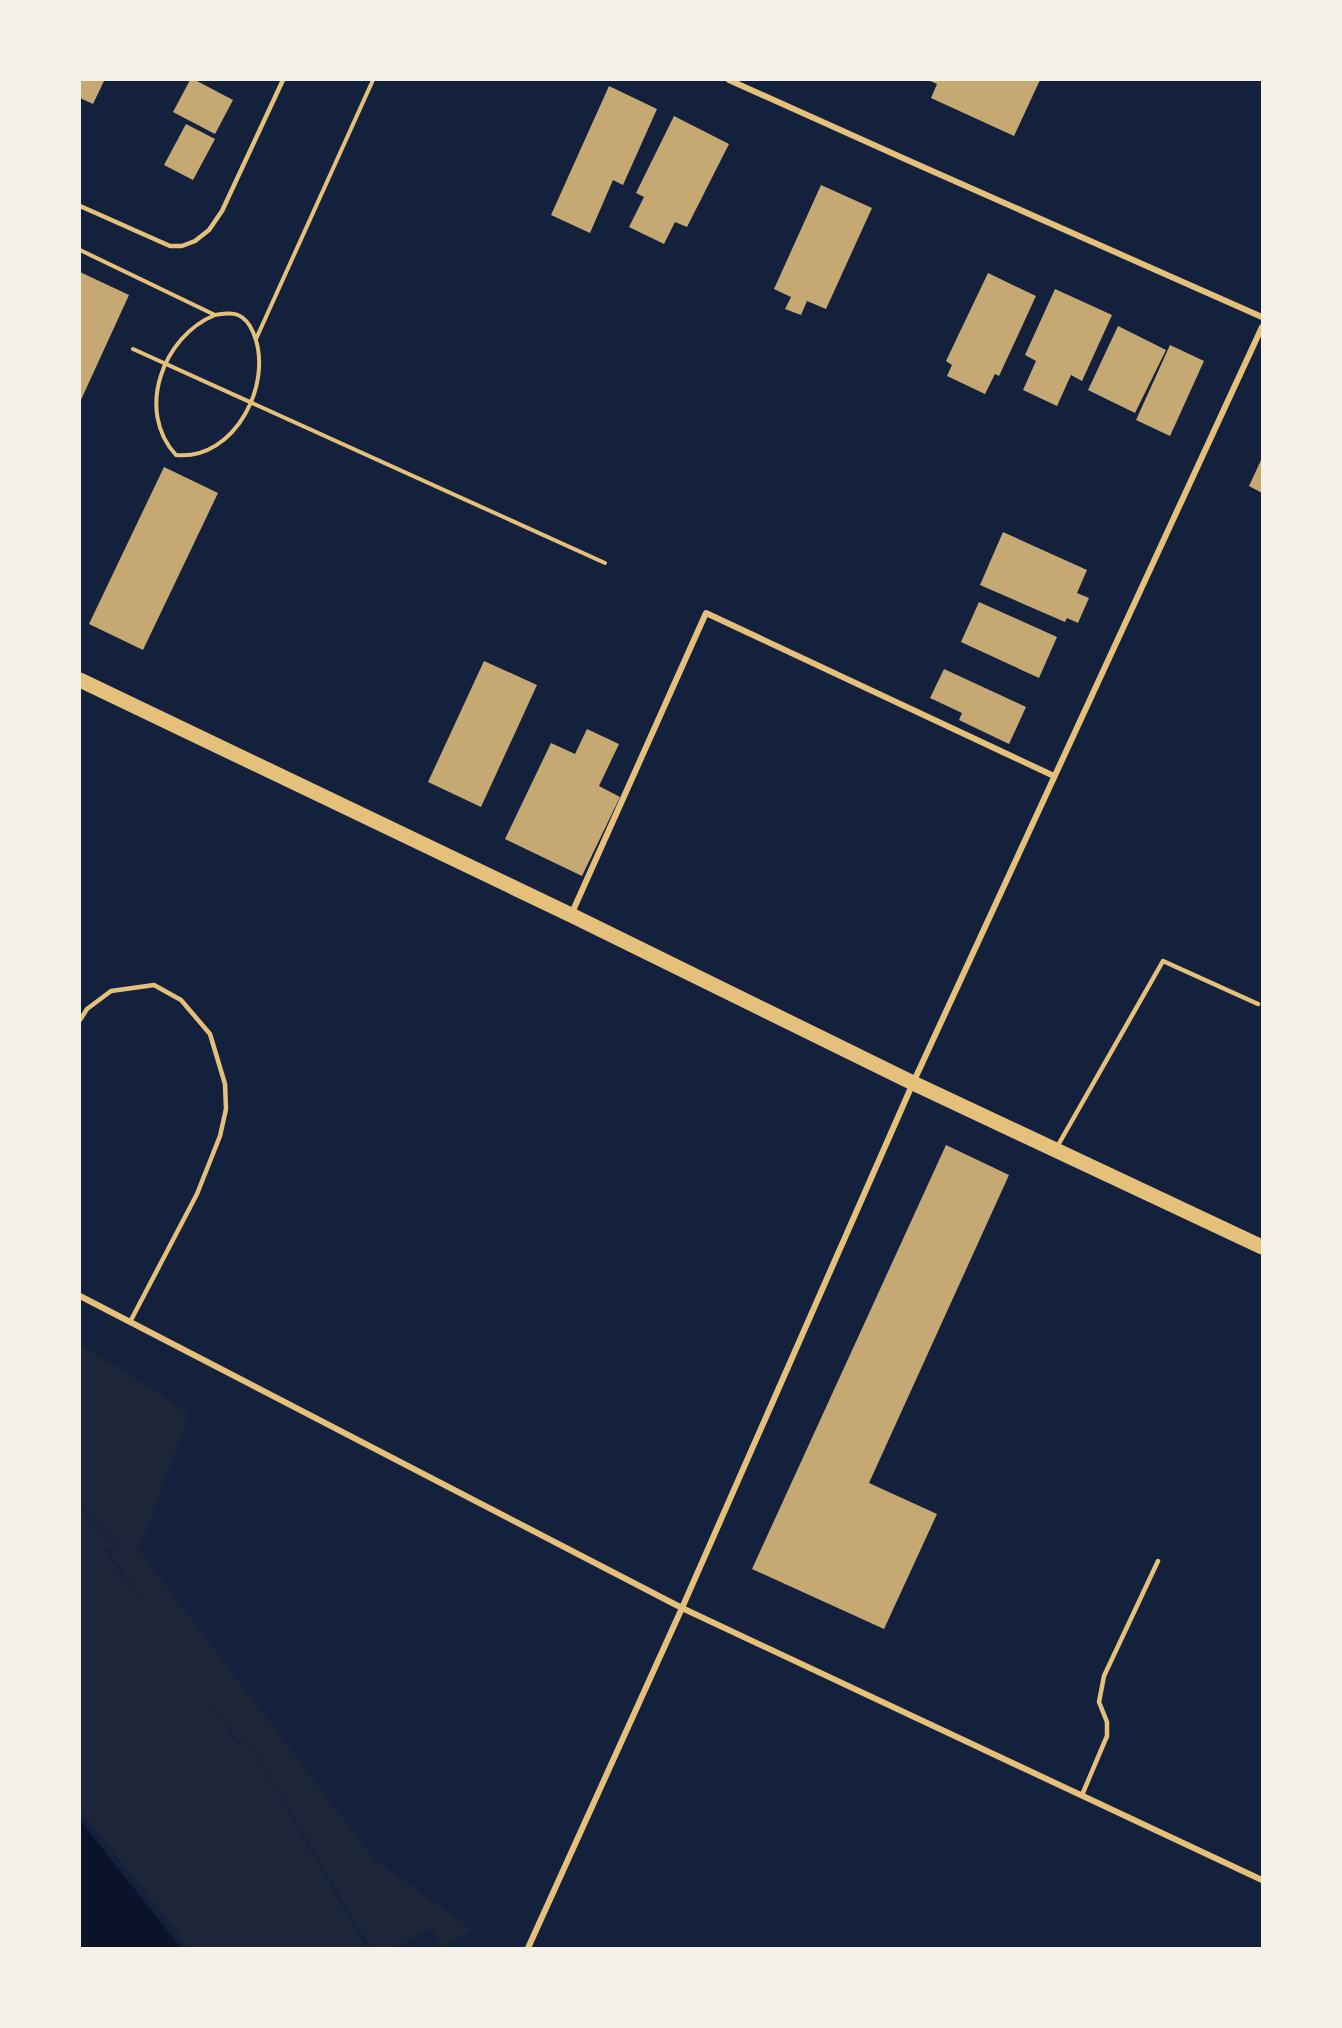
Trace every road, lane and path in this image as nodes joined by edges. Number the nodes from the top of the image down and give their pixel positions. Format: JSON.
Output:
{"nodes":[{"id":1,"x":283,"y":80,"type":"edge"},
{"id":2,"x":373,"y":80,"type":"edge"},
{"id":3,"x":729,"y":80,"type":"edge"},
{"id":4,"x":80,"y":206,"type":"edge"},
{"id":5,"x":80,"y":250,"type":"edge"},
{"id":6,"x":215,"y":315,"type":"junction"},
{"id":7,"x":1263,"y":317,"type":"edge"},
{"id":8,"x":1263,"y":327,"type":"edge"},
{"id":9,"x":256,"y":339,"type":"junction"},
{"id":10,"x":133,"y":349,"type":"dead end"},
{"id":11,"x":165,"y":363,"type":"junction"},
{"id":12,"x":251,"y":402,"type":"junction"},
{"id":13,"x":605,"y":563,"type":"dead end"},
{"id":14,"x":80,"y":680,"type":"edge"},
{"id":15,"x":1054,"y":776,"type":"junction"},
{"id":16,"x":571,"y":915,"type":"junction"},
{"id":17,"x":1258,"y":1004,"type":"dead end"},
{"id":18,"x":80,"y":1020,"type":"edge"},
{"id":19,"x":912,"y":1083,"type":"junction"},
{"id":20,"x":1055,"y":1149,"type":"junction"},
{"id":21,"x":1263,"y":1246,"type":"edge"},
{"id":22,"x":80,"y":1296,"type":"edge"},
{"id":23,"x":130,"y":1322,"type":"junction"},
{"id":24,"x":1158,"y":1561,"type":"dead end"},
{"id":25,"x":682,"y":1608,"type":"junction"},
{"id":26,"x":1082,"y":1796,"type":"junction"},
{"id":27,"x":1263,"y":1880,"type":"edge"},
{"id":28,"x":528,"y":1948,"type":"edge"}],
"edges":[{"from":1,"to":4,"type":"lane"},
{"from":2,"to":9,"type":"path"},
{"from":3,"to":7,"type":"street"},
{"from":5,"to":6,"type":"path"},
{"from":6,"to":9,"type":"path"},
{"from":6,"to":11,"type":"path"},
{"from":8,"to":15,"type":"street"},
{"from":9,"to":12,"type":"path"},
{"from":10,"to":11,"type":"path"},
{"from":11,"to":12,"type":"path"},
{"from":11,"to":12,"type":"path"},
{"from":12,"to":13,"type":"path"},
{"from":14,"to":16,"type":"main road"},
{"from":15,"to":16,"type":"street"},
{"from":15,"to":19,"type":"street"},
{"from":16,"to":19,"type":"main road"},
{"from":17,"to":20,"type":"lane"},
{"from":18,"to":23,"type":"lane"},
{"from":19,"to":20,"type":"main road"},
{"from":19,"to":25,"type":"street"},
{"from":20,"to":21,"type":"main road"},
{"from":22,"to":23,"type":"street"},
{"from":23,"to":25,"type":"street"},
{"from":24,"to":26,"type":"lane"},
{"from":25,"to":26,"type":"street"},
{"from":25,"to":28,"type":"street"},
{"from":26,"to":27,"type":"street"}]}
